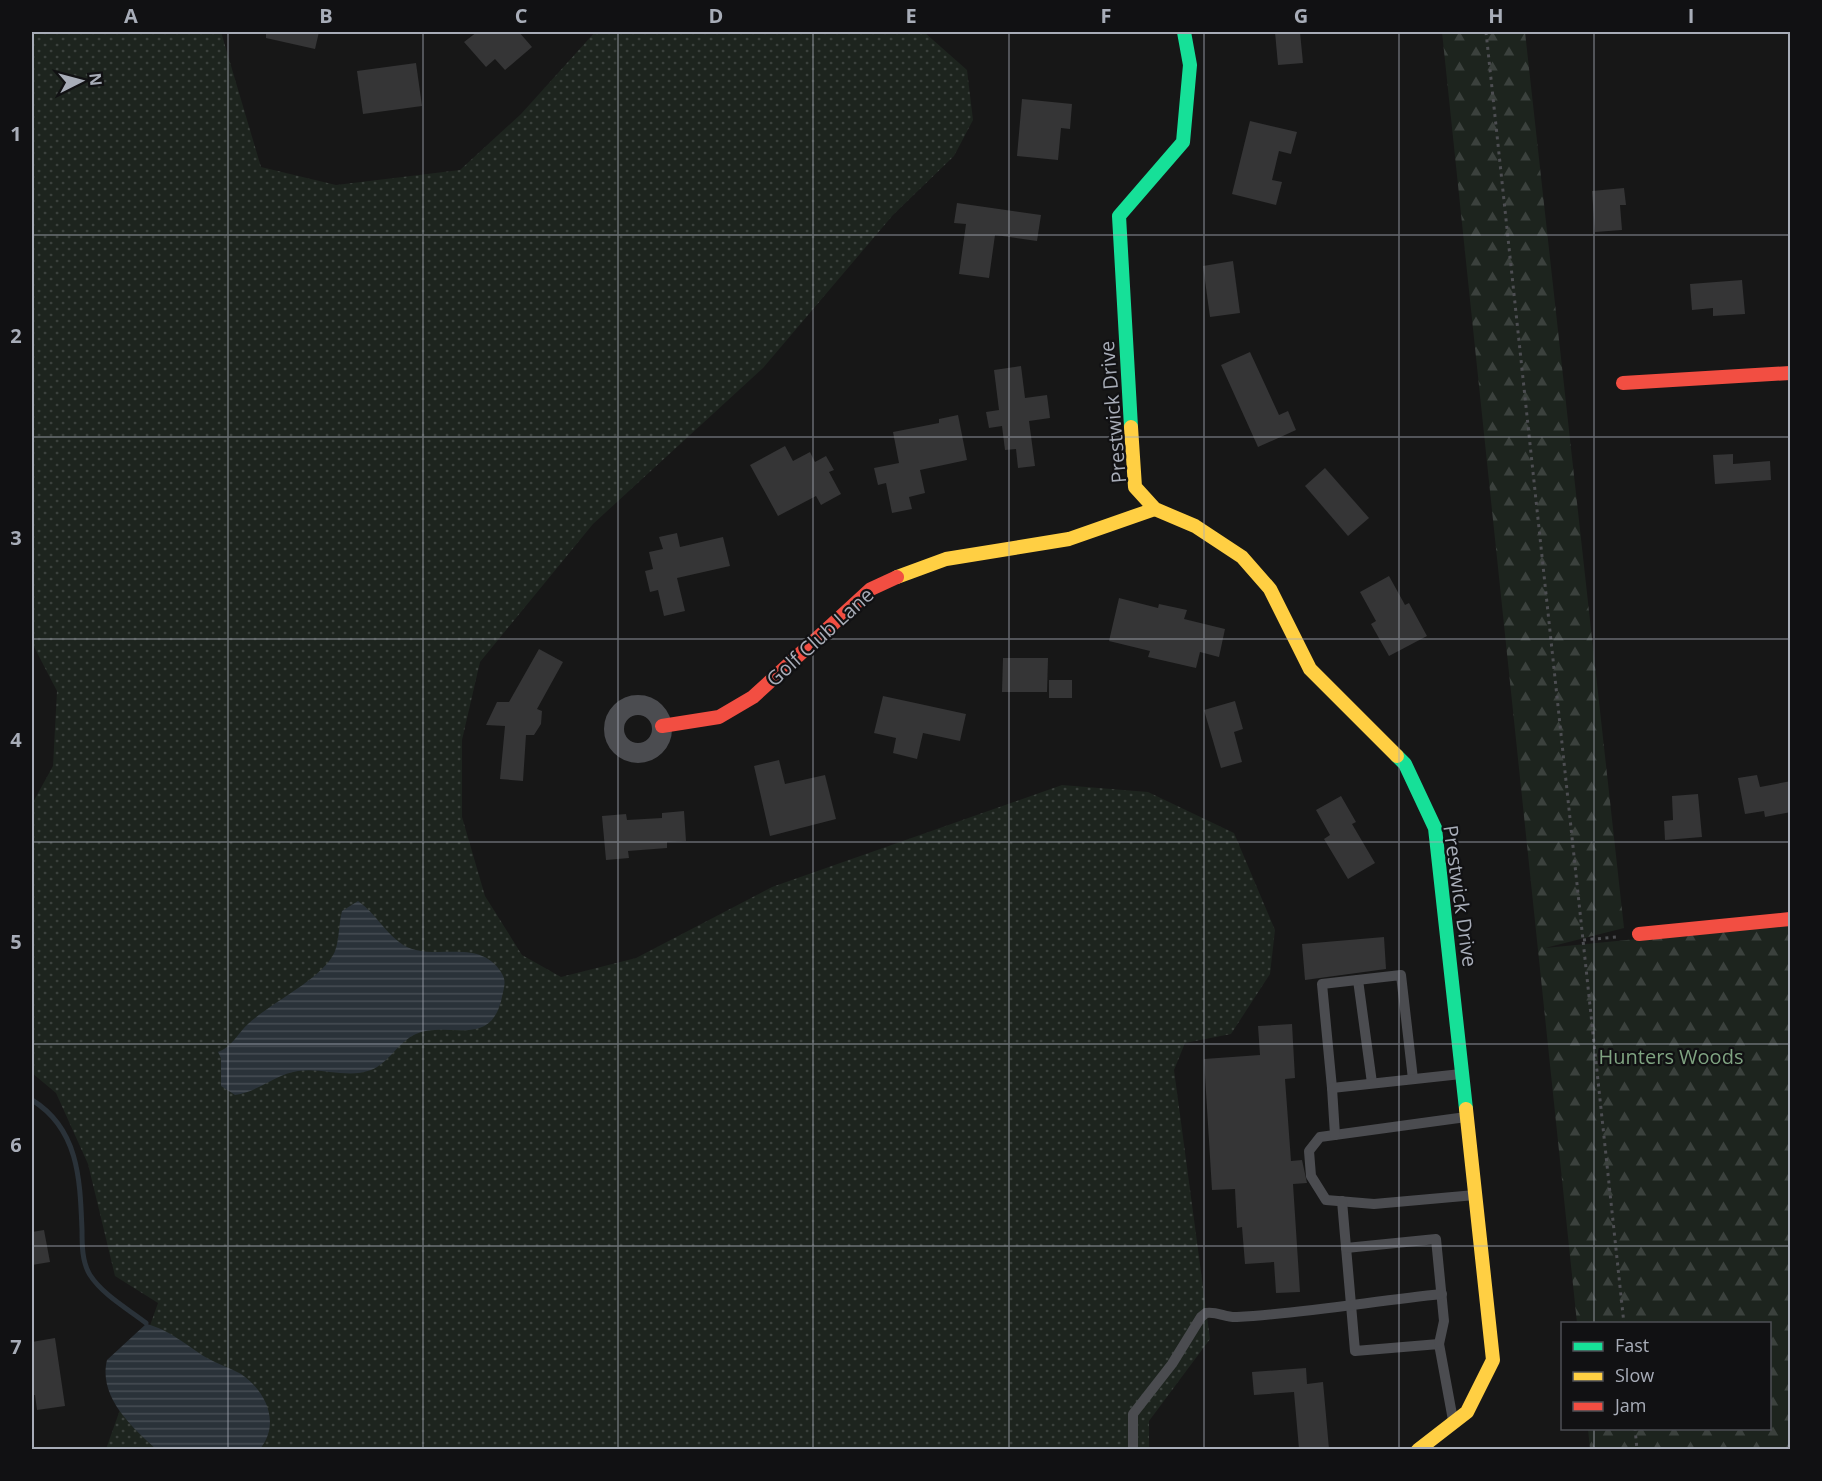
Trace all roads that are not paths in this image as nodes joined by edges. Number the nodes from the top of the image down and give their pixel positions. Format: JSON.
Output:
{"nodes":[{"id":1,"x":1184,"y":32,"type":"edge"},
{"id":2,"x":1791,"y":373,"type":"edge"},
{"id":3,"x":1623,"y":383,"type":"dead end"},
{"id":4,"x":1155,"y":509,"type":"junction"},
{"id":5,"x":662,"y":726,"type":"dead end"},
{"id":6,"x":1791,"y":919,"type":"edge"},
{"id":7,"x":1639,"y":934,"type":"road end"},
{"id":8,"x":1358,"y":980,"type":"junction"},
{"id":9,"x":1462,"y":1074,"type":"junction"},
{"id":10,"x":1413,"y":1079,"type":"junction"},
{"id":11,"x":1372,"y":1083,"type":"junction"},
{"id":12,"x":1332,"y":1088,"type":"junction"},
{"id":13,"x":1467,"y":1117,"type":"junction"},
{"id":14,"x":1335,"y":1135,"type":"junction"},
{"id":15,"x":1475,"y":1195,"type":"junction"},
{"id":16,"x":1342,"y":1201,"type":"junction"},
{"id":17,"x":1346,"y":1248,"type":"junction"},
{"id":18,"x":1442,"y":1294,"type":"junction"},
{"id":19,"x":1351,"y":1303,"type":"junction"},
{"id":20,"x":1439,"y":1344,"type":"junction"},
{"id":21,"x":1454,"y":1422,"type":"junction"},
{"id":22,"x":1133,"y":1449,"type":"edge"},
{"id":23,"x":1418,"y":1449,"type":"edge"}],
"edges":[{"from":1,"to":4,"type":"street","name":"Prestwick Drive"},
{"from":2,"to":3,"type":"street"},
{"from":4,"to":5,"type":"street","name":"Golf Club Lane"},
{"from":4,"to":9,"type":"street","name":"Prestwick Drive"},
{"from":6,"to":7,"type":"street"},
{"from":8,"to":10,"type":"lane"},
{"from":8,"to":11,"type":"lane"},
{"from":8,"to":12,"type":"lane"},
{"from":9,"to":10,"type":"lane"},
{"from":9,"to":13,"type":"street","name":"Prestwick Drive"},
{"from":10,"to":11,"type":"lane"},
{"from":11,"to":12,"type":"lane"},
{"from":12,"to":14,"type":"lane"},
{"from":13,"to":14,"type":"lane"},
{"from":13,"to":15,"type":"street","name":"Prestwick Drive"},
{"from":14,"to":16,"type":"lane"},
{"from":15,"to":16,"type":"lane"},
{"from":15,"to":21,"type":"street","name":"Prestwick Drive"},
{"from":16,"to":17,"type":"lane"},
{"from":17,"to":18,"type":"lane"},
{"from":17,"to":19,"type":"lane"},
{"from":18,"to":19,"type":"lane"},
{"from":18,"to":20,"type":"lane"},
{"from":19,"to":20,"type":"lane"},
{"from":19,"to":22,"type":"lane"},
{"from":20,"to":21,"type":"lane"},
{"from":21,"to":23,"type":"street","name":"Prestwick Drive"}]}
